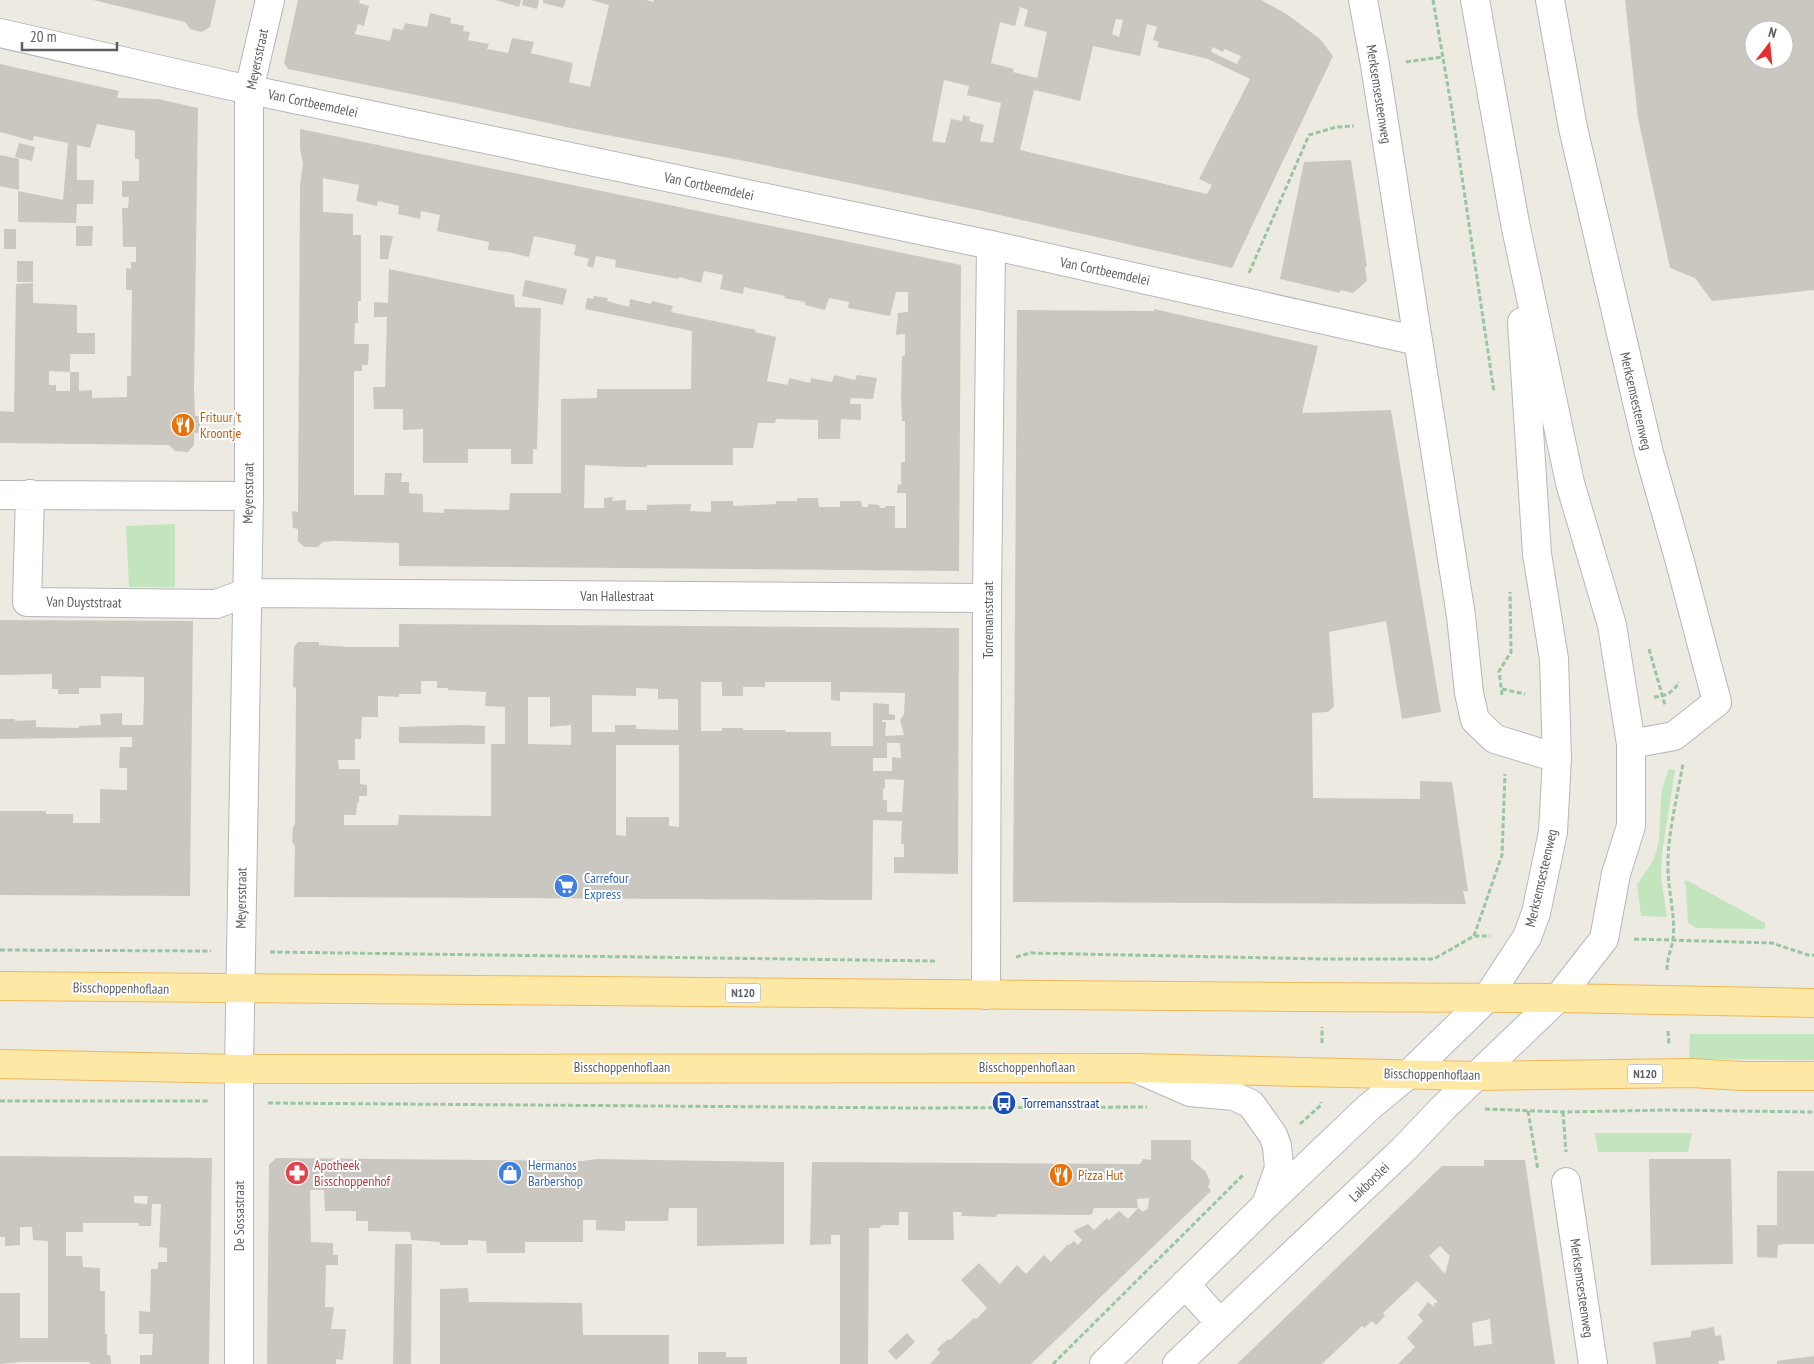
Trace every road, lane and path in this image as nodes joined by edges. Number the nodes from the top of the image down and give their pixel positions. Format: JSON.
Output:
{"nodes":[{"id":1,"x":270,"y":0,"type":"edge"},
{"id":2,"x":1363,"y":0,"type":"edge"},
{"id":3,"x":1433,"y":0,"type":"edge"},
{"id":4,"x":1475,"y":0,"type":"edge"},
{"id":5,"x":1550,"y":0,"type":"edge"},
{"id":6,"x":0,"y":33,"type":"edge"},
{"id":7,"x":1443,"y":57,"type":"junction"},
{"id":8,"x":1406,"y":62,"type":"dead end"},
{"id":9,"x":249,"y":90,"type":"junction"},
{"id":10,"x":1347,"y":127,"type":"dead end"},
{"id":11,"x":1515,"y":223,"type":"junction"},
{"id":12,"x":991,"y":245,"type":"junction"},
{"id":13,"x":1237,"y":300,"type":"junction"},
{"id":14,"x":1418,"y":341,"type":"junction"},
{"id":15,"x":1494,"y":395,"type":"dead end"},
{"id":16,"x":30,"y":494,"type":"junction"},
{"id":17,"x":0,"y":495,"type":"edge"},
{"id":18,"x":248,"y":496,"type":"junction"},
{"id":19,"x":1510,"y":587,"type":"dead end"},
{"id":20,"x":246,"y":593,"type":"junction"},
{"id":21,"x":988,"y":598,"type":"junction"},
{"id":22,"x":1502,"y":698,"type":"dead end"},
{"id":23,"x":1674,"y":736,"type":"junction"},
{"id":24,"x":1506,"y":743,"type":"junction"},
{"id":25,"x":1631,"y":744,"type":"junction"},
{"id":26,"x":1557,"y":758,"type":"junction"},
{"id":27,"x":1474,"y":936,"type":"junction"},
{"id":28,"x":1527,"y":937,"type":"junction"},
{"id":29,"x":1604,"y":939,"type":"junction"},
{"id":30,"x":1673,"y":939,"type":"junction"},
{"id":31,"x":0,"y":950,"type":"edge"},
{"id":32,"x":241,"y":951,"type":"junction"},
{"id":33,"x":1814,"y":956,"type":"edge"},
{"id":34,"x":1324,"y":959,"type":"junction"},
{"id":35,"x":938,"y":961,"type":"dead end"},
{"id":36,"x":987,"y":962,"type":"junction"},
{"id":37,"x":0,"y":986,"type":"edge"},
{"id":38,"x":241,"y":989,"type":"junction"},
{"id":39,"x":986,"y":995,"type":"junction"},
{"id":40,"x":1322,"y":997,"type":"junction"},
{"id":41,"x":1487,"y":998,"type":"junction"},
{"id":42,"x":1558,"y":998,"type":"junction"},
{"id":43,"x":1814,"y":1003,"type":"edge"},
{"id":44,"x":0,"y":1064,"type":"edge"},
{"id":45,"x":1135,"y":1068,"type":"junction"},
{"id":46,"x":239,"y":1069,"type":"junction"},
{"id":47,"x":1322,"y":1072,"type":"junction"},
{"id":48,"x":1409,"y":1074,"type":"junction"},
{"id":49,"x":1476,"y":1076,"type":"junction"},
{"id":50,"x":1814,"y":1076,"type":"edge"},
{"id":51,"x":0,"y":1100,"type":"edge"},
{"id":52,"x":239,"y":1101,"type":"junction"},
{"id":53,"x":1311,"y":1105,"type":"dead end"},
{"id":54,"x":1321,"y":1105,"type":"junction"},
{"id":55,"x":1149,"y":1107,"type":"dead end"},
{"id":56,"x":1369,"y":1107,"type":"junction"},
{"id":57,"x":1443,"y":1108,"type":"junction"},
{"id":58,"x":1563,"y":1112,"type":"junction"},
{"id":59,"x":1814,"y":1112,"type":"edge"},
{"id":60,"x":1246,"y":1171,"type":"dead end"},
{"id":61,"x":1566,"y":1182,"type":"joint"},
{"id":62,"x":1265,"y":1206,"type":"junction"},
{"id":63,"x":1186,"y":1284,"type":"junction"},
{"id":64,"x":1220,"y":1323,"type":"junction"},
{"id":65,"x":239,"y":1364,"type":"edge"},
{"id":66,"x":1054,"y":1364,"type":"edge"},
{"id":67,"x":1104,"y":1364,"type":"edge"},
{"id":68,"x":1177,"y":1364,"type":"edge"},
{"id":69,"x":1593,"y":1364,"type":"edge"}],
"edges":[{"from":1,"to":9,"type":"street","name":"Meyersstraat"},
{"from":2,"to":14,"type":"street","name":"Merksemsesteenweg"},
{"from":3,"to":7,"type":"path"},
{"from":4,"to":11,"type":"street","name":"Merksemsesteenweg"},
{"from":5,"to":23,"type":"street","name":"Merksemsesteenweg"},
{"from":6,"to":9,"type":"street","name":"Van Cortbeemdelei"},
{"from":7,"to":8,"type":"path"},
{"from":7,"to":15,"type":"path"},
{"from":9,"to":12,"type":"street","name":"Van Cortbeemdelei"},
{"from":9,"to":18,"type":"street","name":"Meyersstraat"},
{"from":10,"to":13,"type":"path"},
{"from":11,"to":25,"type":"street","name":"Merksemsesteenweg"},
{"from":11,"to":26,"type":"street","name":"Merksemsesteenweg"},
{"from":12,"to":13,"type":"street","name":"Van Cortbeemdelei"},
{"from":12,"to":21,"type":"street","name":"Torremansstraat"},
{"from":13,"to":14,"type":"street","name":"Van Cortbeemdelei"},
{"from":14,"to":24,"type":"street","name":"Merksemsesteenweg"},
{"from":16,"to":17,"type":"street"},
{"from":16,"to":18,"type":"street"},
{"from":16,"to":20,"type":"street","name":"Van Duyststraat"},
{"from":18,"to":20,"type":"street","name":"Meyersstraat"},
{"from":19,"to":22,"type":"path"},
{"from":20,"to":21,"type":"street","name":"Van Hallestraat"},
{"from":20,"to":32,"type":"street","name":"Meyersstraat"},
{"from":21,"to":36,"type":"street","name":"Torremansstraat"},
{"from":23,"to":25,"type":"street","name":"Merksemsesteenweg"},
{"from":23,"to":30,"type":"path"},
{"from":24,"to":26,"type":"street","name":"Merksemsesteenweg"},
{"from":24,"to":27,"type":"path"},
{"from":25,"to":29,"type":"street","name":"Merksemsesteenweg"},
{"from":26,"to":28,"type":"street","name":"Merksemsesteenweg"},
{"from":27,"to":28,"type":"path"},
{"from":27,"to":34,"type":"path"},
{"from":28,"to":41,"type":"street","name":"Merksemsesteenweg"},
{"from":29,"to":30,"type":"path"},
{"from":29,"to":42,"type":"street","name":"Merksemsesteenweg"},
{"from":30,"to":33,"type":"path"},
{"from":31,"to":32,"type":"path"},
{"from":32,"to":35,"type":"path"},
{"from":32,"to":38,"type":"street","name":"Meyersstraat"},
{"from":34,"to":36,"type":"path"},
{"from":34,"to":40,"type":"path"},
{"from":36,"to":39,"type":"street","name":"Torremansstraat"},
{"from":37,"to":38,"type":"main road","name":"Bisschoppenhoflaan","number":"N120"},
{"from":38,"to":39,"type":"main road","name":"Bisschoppenhoflaan","number":"N120"},
{"from":38,"to":46,"type":"street"},
{"from":39,"to":40,"type":"main road","name":"Bisschoppenhoflaan","number":"N120"},
{"from":40,"to":41,"type":"main road","name":"Bisschoppenhoflaan","number":"N120"},
{"from":40,"to":47,"type":"path"},
{"from":41,"to":42,"type":"main road","name":"Bisschoppenhoflaan","number":"N120"},
{"from":41,"to":48,"type":"street","name":"Merksemsesteenweg"},
{"from":42,"to":43,"type":"main road","name":"Bisschoppenhoflaan","number":"N120"},
{"from":42,"to":49,"type":"street","name":"Lakborslei"},
{"from":44,"to":46,"type":"main road","name":"Bisschoppenhoflaan","number":"N120"},
{"from":45,"to":46,"type":"main road","name":"Bisschoppenhoflaan","number":"N120"},
{"from":45,"to":47,"type":"main road","name":"Bisschoppenhoflaan","number":"N120"},
{"from":45,"to":62,"type":"street"},
{"from":46,"to":52,"type":"street","name":"De Sossastraat"},
{"from":47,"to":48,"type":"main road","name":"Bisschoppenhoflaan","number":"N120"},
{"from":47,"to":54,"type":"path"},
{"from":48,"to":49,"type":"main road","name":"Bisschoppenhoflaan","number":"N120"},
{"from":48,"to":56,"type":"street"},
{"from":49,"to":50,"type":"main road","name":"Bisschoppenhoflaan","number":"N120"},
{"from":49,"to":57,"type":"street","name":"Lakborslei"},
{"from":51,"to":52,"type":"path"},
{"from":52,"to":55,"type":"path"},
{"from":52,"to":65,"type":"street","name":"De Sossastraat"},
{"from":53,"to":54,"type":"path"},
{"from":54,"to":56,"type":"path"},
{"from":56,"to":62,"type":"street"},
{"from":57,"to":58,"type":"path"},
{"from":57,"to":64,"type":"street","name":"Lakborslei"},
{"from":58,"to":59,"type":"path"},
{"from":58,"to":61,"type":"path"},
{"from":60,"to":66,"type":"path"},
{"from":61,"to":69,"type":"street","name":"Merksemsesteenweg"},
{"from":62,"to":63,"type":"street"},
{"from":63,"to":64,"type":"street"},
{"from":63,"to":67,"type":"street"},
{"from":64,"to":68,"type":"street","name":"Lakborslei"}]}
